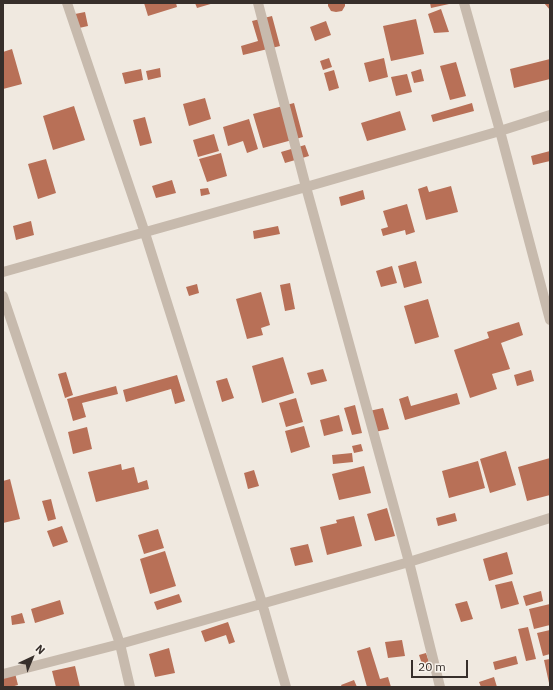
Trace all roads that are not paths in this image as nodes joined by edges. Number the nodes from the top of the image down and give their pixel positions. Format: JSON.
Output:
{"nodes":[{"id":1,"x":67,"y":3,"type":"edge"},
{"id":2,"x":258,"y":3,"type":"edge"},
{"id":3,"x":464,"y":3,"type":"edge"},
{"id":4,"x":550,"y":115,"type":"edge"},
{"id":5,"x":500,"y":131,"type":"junction"},
{"id":6,"x":306,"y":188,"type":"junction"},
{"id":7,"x":145,"y":233,"type":"junction"},
{"id":8,"x":3,"y":272,"type":"edge"},
{"id":9,"x":3,"y":296,"type":"edge"},
{"id":10,"x":550,"y":320,"type":"edge"},
{"id":11,"x":550,"y":518,"type":"edge"},
{"id":12,"x":409,"y":562,"type":"junction"},
{"id":13,"x":262,"y":603,"type":"junction"},
{"id":14,"x":120,"y":644,"type":"junction"},
{"id":15,"x":3,"y":674,"type":"edge"},
{"id":16,"x":130,"y":687,"type":"edge"},
{"id":17,"x":286,"y":687,"type":"edge"},
{"id":18,"x":440,"y":687,"type":"edge"}],
"edges":[{"from":1,"to":7,"type":"street"},
{"from":2,"to":6,"type":"street"},
{"from":3,"to":5,"type":"street"},
{"from":4,"to":5,"type":"street"},
{"from":5,"to":6,"type":"street"},
{"from":5,"to":10,"type":"street"},
{"from":6,"to":7,"type":"street"},
{"from":6,"to":12,"type":"street"},
{"from":7,"to":8,"type":"street"},
{"from":7,"to":13,"type":"street"},
{"from":9,"to":14,"type":"street"},
{"from":11,"to":12,"type":"street"},
{"from":12,"to":13,"type":"street"},
{"from":12,"to":18,"type":"street"},
{"from":13,"to":14,"type":"street"},
{"from":13,"to":17,"type":"street"},
{"from":14,"to":15,"type":"street"},
{"from":14,"to":16,"type":"street"}]}
